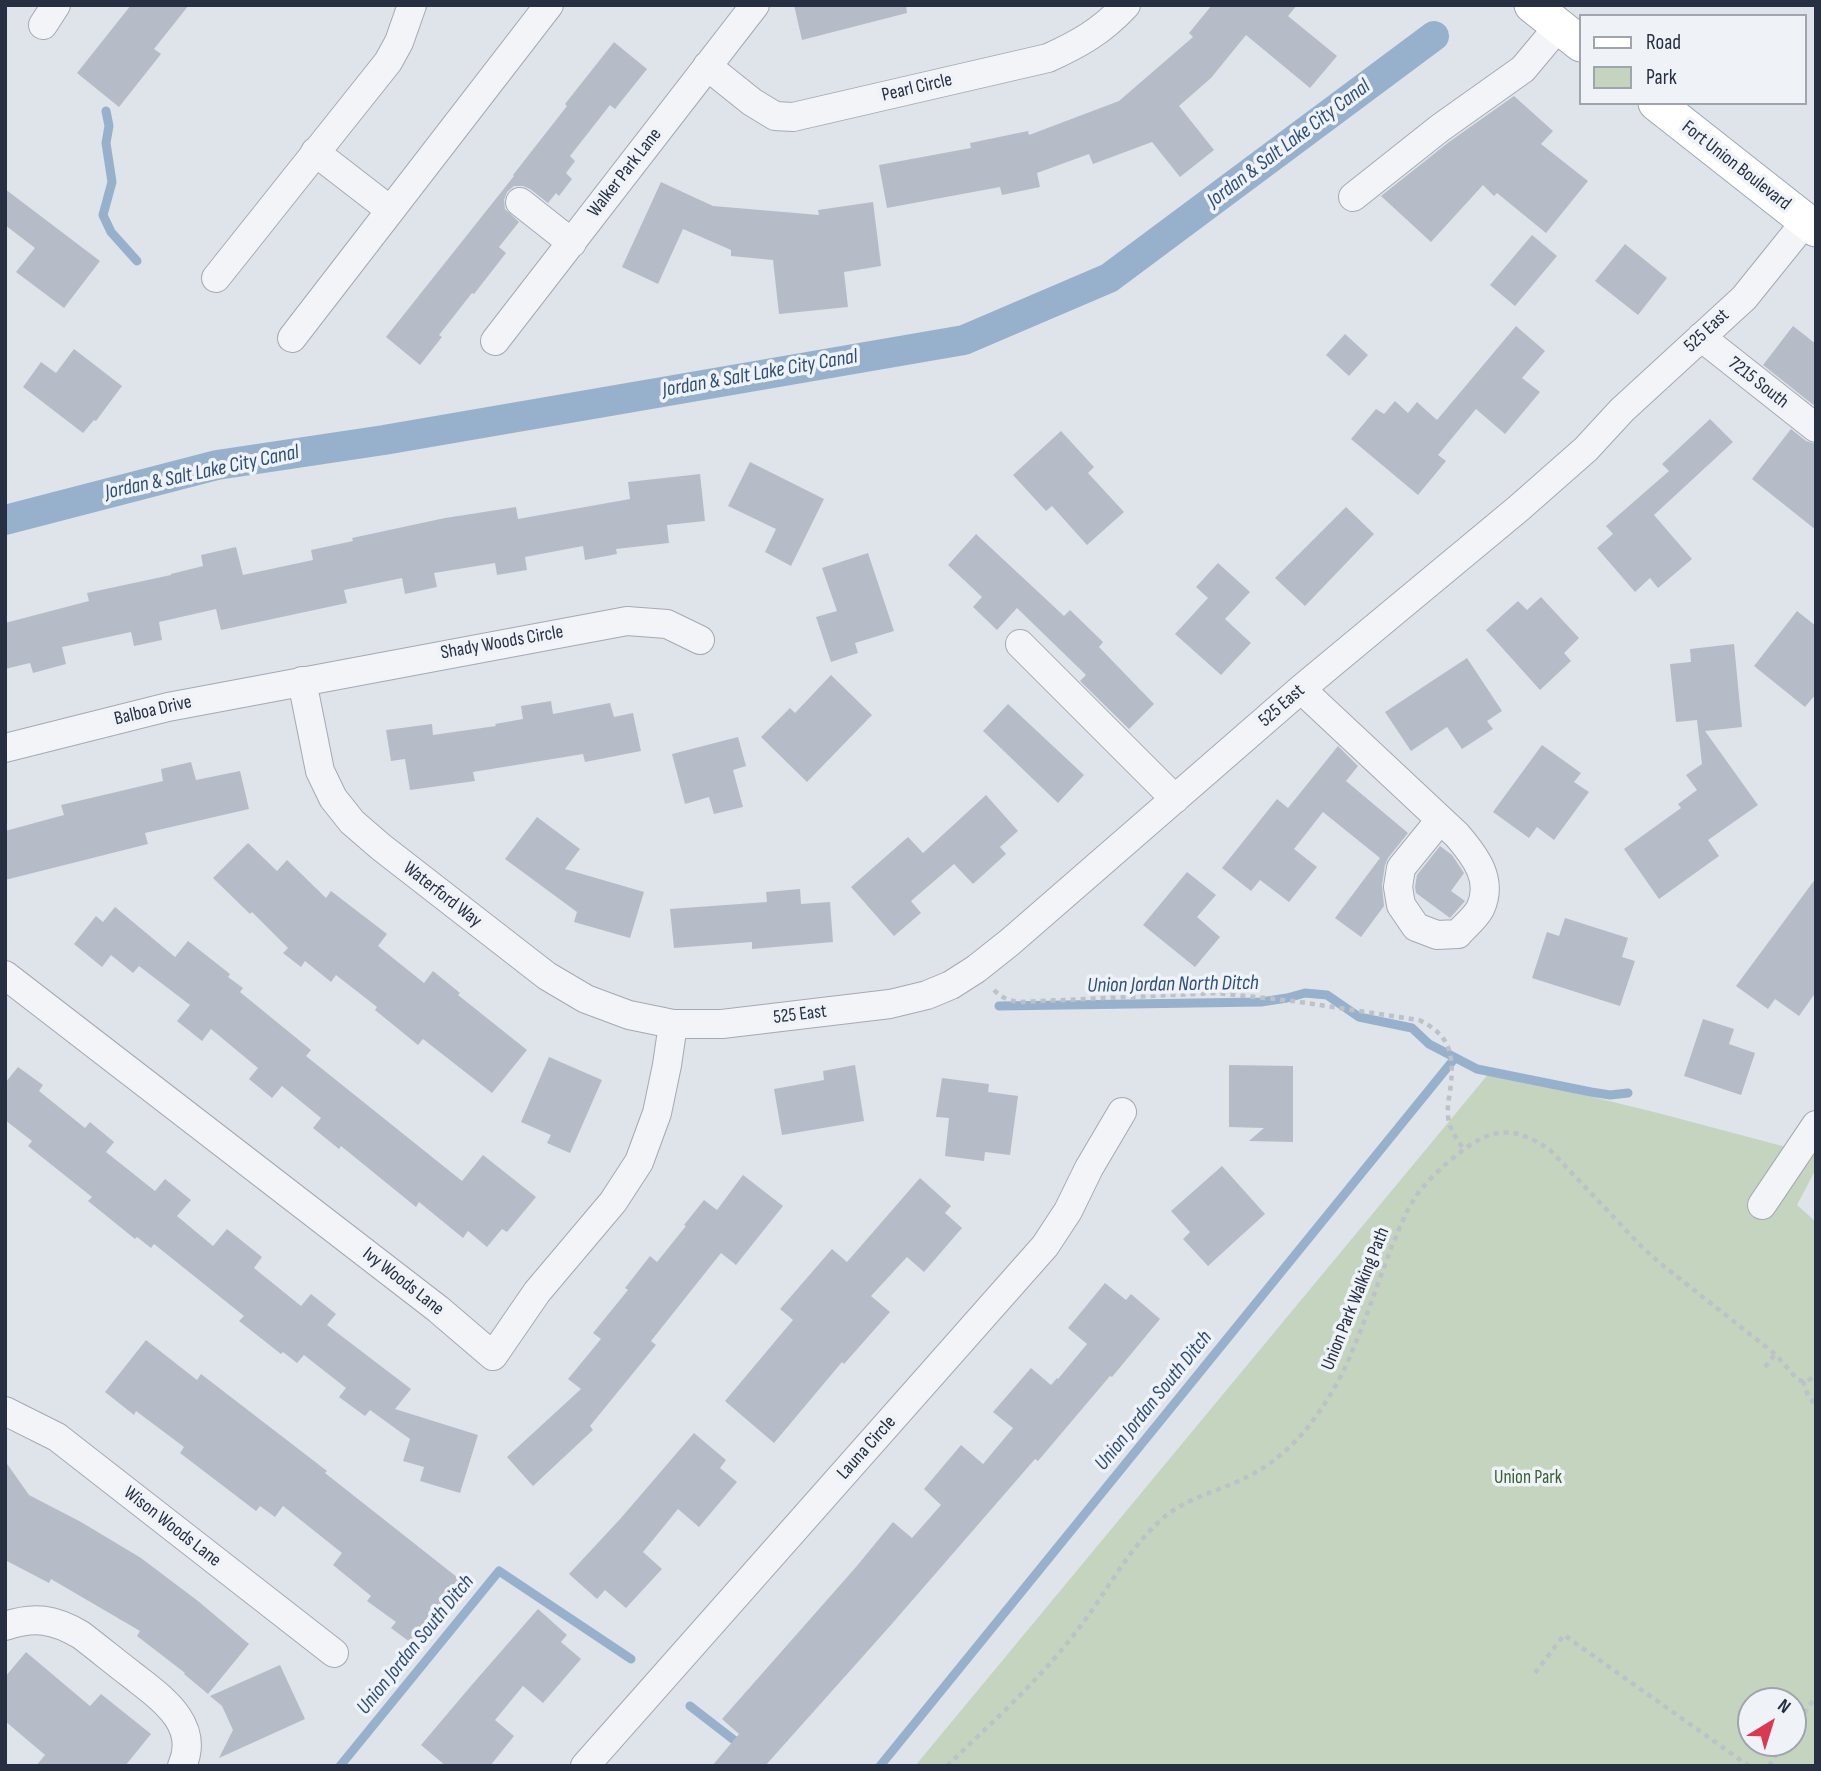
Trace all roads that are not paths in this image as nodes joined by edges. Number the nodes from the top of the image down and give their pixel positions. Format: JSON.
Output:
{"nodes":[{"id":1,"x":412,"y":5,"type":"edge"},
{"id":2,"x":549,"y":5,"type":"edge"},
{"id":3,"x":755,"y":5,"type":"edge"},
{"id":4,"x":1126,"y":5,"type":"edge"},
{"id":5,"x":1557,"y":25,"type":"edge"},
{"id":6,"x":708,"y":66,"type":"junction"},
{"id":7,"x":1659,"y":105,"type":"edge"},
{"id":8,"x":315,"y":152,"type":"junction"},
{"id":9,"x":1353,"y":197,"type":"dead end"},
{"id":10,"x":520,"y":202,"type":"dead end"},
{"id":11,"x":390,"y":210,"type":"junction"},
{"id":12,"x":1811,"y":225,"type":"edge"},
{"id":13,"x":572,"y":243,"type":"junction"},
{"id":14,"x":216,"y":278,"type":"dead end"},
{"id":15,"x":1701,"y":337,"type":"junction"},
{"id":16,"x":292,"y":338,"type":"dead end"},
{"id":17,"x":495,"y":341,"type":"dead end"},
{"id":18,"x":1816,"y":428,"type":"edge"},
{"id":19,"x":700,"y":640,"type":"dead end"},
{"id":20,"x":1020,"y":644,"type":"dead end"},
{"id":21,"x":302,"y":681,"type":"junction"},
{"id":22,"x":1301,"y":690,"type":"junction"},
{"id":23,"x":5,"y":748,"type":"edge"},
{"id":24,"x":1175,"y":799,"type":"junction"},
{"id":25,"x":1440,"y":820,"type":"dead end"},
{"id":26,"x":5,"y":975,"type":"edge"},
{"id":27,"x":673,"y":1024,"type":"junction"},
{"id":28,"x":1122,"y":1112,"type":"dead end"},
{"id":29,"x":1816,"y":1125,"type":"edge"},
{"id":30,"x":1762,"y":1205,"type":"dead end"},
{"id":31,"x":5,"y":1411,"type":"edge"},
{"id":32,"x":5,"y":1626,"type":"edge"},
{"id":33,"x":334,"y":1653,"type":"dead end"},
{"id":34,"x":184,"y":1754,"type":"edge"},
{"id":35,"x":585,"y":1766,"type":"edge"}],
"edges":[{"from":1,"to":8,"type":"street"},
{"from":2,"to":11,"type":"street"},
{"from":3,"to":6,"type":"street","name":"Walker Park Lane"},
{"from":4,"to":6,"type":"street","name":"Pearl Circle"},
{"from":5,"to":9,"type":"street"},
{"from":6,"to":13,"type":"street","name":"Walker Park Lane"},
{"from":7,"to":12,"type":"main road","name":"Fort Union Boulevard"},
{"from":8,"to":11,"type":"street"},
{"from":8,"to":14,"type":"street"},
{"from":10,"to":13,"type":"street"},
{"from":11,"to":16,"type":"street"},
{"from":12,"to":15,"type":"street","name":"525 East"},
{"from":13,"to":17,"type":"street","name":"Walker Park Lane"},
{"from":15,"to":18,"type":"street","name":"7215 South"},
{"from":15,"to":22,"type":"street","name":"525 East"},
{"from":19,"to":21,"type":"street","name":"Shady Woods Circle"},
{"from":20,"to":24,"type":"street"},
{"from":21,"to":23,"type":"street","name":"Balboa Drive"},
{"from":21,"to":27,"type":"street","name":"Waterford Way"},
{"from":22,"to":24,"type":"street","name":"525 East"},
{"from":22,"to":25,"type":"street"},
{"from":24,"to":27,"type":"street","name":"525 East"},
{"from":26,"to":27,"type":"street","name":"Ivy Woods Lane"},
{"from":28,"to":35,"type":"street","name":"Launa Circle"},
{"from":29,"to":30,"type":"street"},
{"from":31,"to":33,"type":"street","name":"Wison Woods Lane"},
{"from":32,"to":34,"type":"street"}]}
